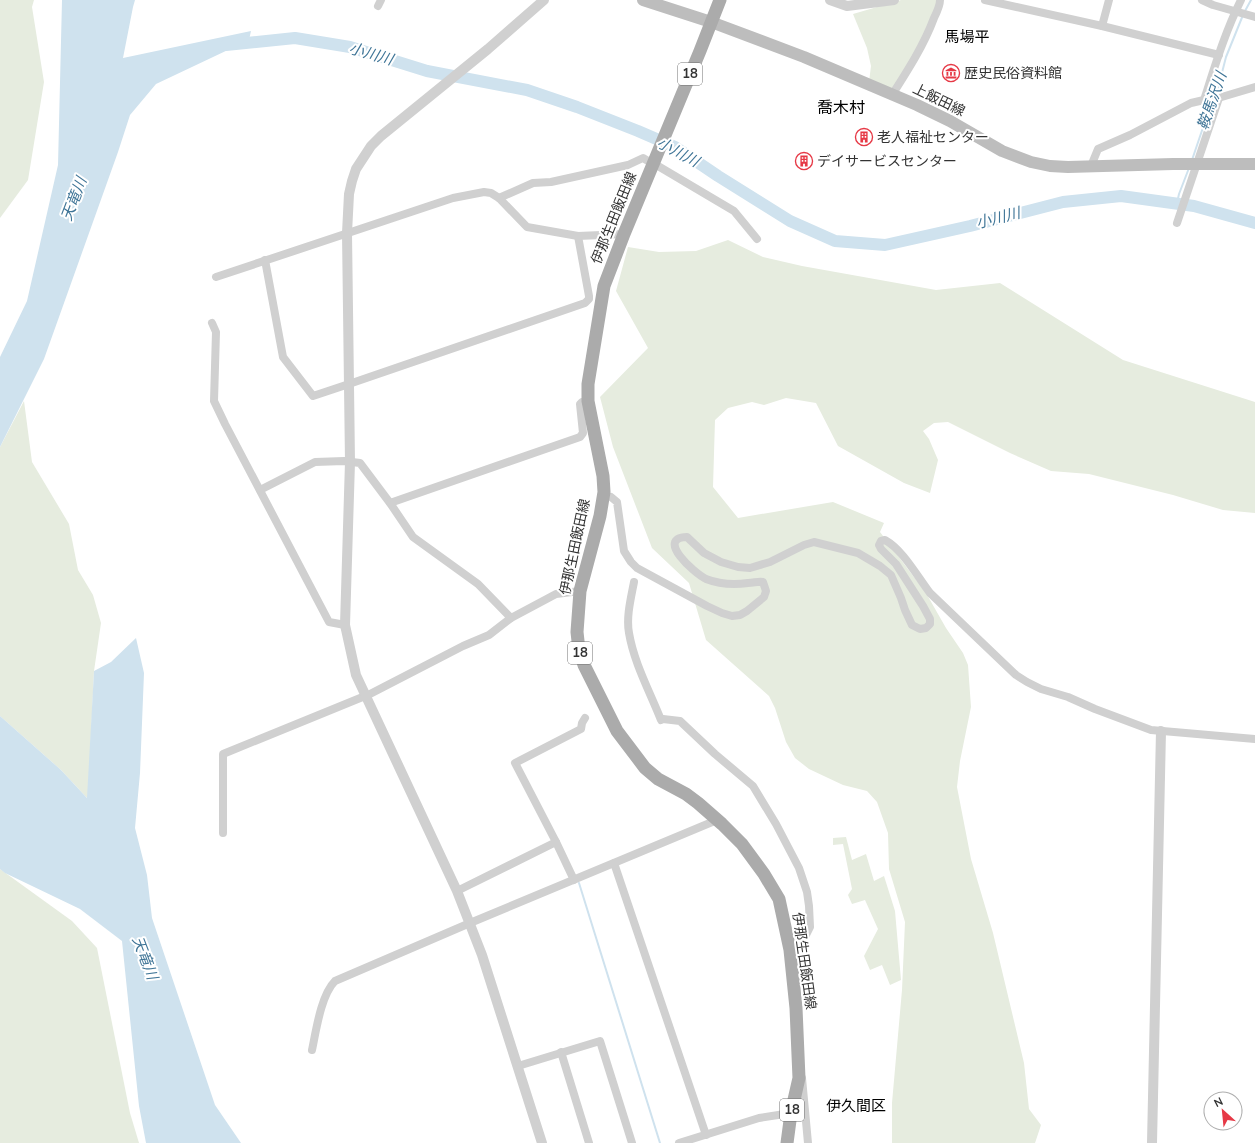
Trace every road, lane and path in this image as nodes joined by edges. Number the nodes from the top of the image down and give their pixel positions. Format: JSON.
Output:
{"nodes":[{"id":1,"x":544,"y":0,"type":"edge"},
{"id":2,"x":643,"y":0,"type":"edge"},
{"id":3,"x":720,"y":0,"type":"edge"},
{"id":4,"x":830,"y":0,"type":"edge"},
{"id":5,"x":894,"y":0,"type":"edge"},
{"id":6,"x":940,"y":0,"type":"edge"},
{"id":7,"x":985,"y":0,"type":"edge"},
{"id":8,"x":1109,"y":0,"type":"edge"},
{"id":9,"x":1202,"y":0,"type":"edge"},
{"id":10,"x":1241,"y":0,"type":"edge"},
{"id":11,"x":1237,"y":12,"type":"junction"},
{"id":12,"x":1251,"y":16,"type":"edge"},
{"id":13,"x":711,"y":22,"type":"junction"},
{"id":14,"x":1102,"y":26,"type":"junction"},
{"id":15,"x":1218,"y":55,"type":"junction"},
{"id":16,"x":1255,"y":87,"type":"edge"},
{"id":17,"x":892,"y":95,"type":"junction"},
{"id":18,"x":1219,"y":98,"type":"junction"},
{"id":19,"x":1204,"y":100,"type":"junction"},
{"id":20,"x":655,"y":164,"type":"junction"},
{"id":21,"x":1255,"y":164,"type":"edge"},
{"id":22,"x":1196,"y":165,"type":"junction"},
{"id":23,"x":1091,"y":166,"type":"junction"},
{"id":24,"x":499,"y":198,"type":"junction"},
{"id":25,"x":1177,"y":221,"type":"dead end"},
{"id":26,"x":347,"y":233,"type":"junction"},
{"id":27,"x":624,"y":234,"type":"junction"},
{"id":28,"x":578,"y":236,"type":"junction"},
{"id":29,"x":757,"y":239,"type":"dead end"},
{"id":30,"x":265,"y":260,"type":"junction"},
{"id":31,"x":216,"y":276,"type":"dead end"},
{"id":32,"x":212,"y":323,"type":"dead end"},
{"id":33,"x":349,"y":384,"type":"junction"},
{"id":34,"x":588,"y":401,"type":"junction"},
{"id":35,"x":350,"y":462,"type":"junction"},
{"id":36,"x":260,"y":490,"type":"junction"},
{"id":37,"x":611,"y":497,"type":"dead end"},
{"id":38,"x":390,"y":503,"type":"junction"},
{"id":39,"x":634,"y":582,"type":"dead end"},
{"id":40,"x":580,"y":591,"type":"junction"},
{"id":41,"x":510,"y":618,"type":"junction"},
{"id":42,"x":345,"y":626,"type":"junction"},
{"id":43,"x":365,"y":696,"type":"junction"},
{"id":44,"x":585,"y":718,"type":"dead end"},
{"id":45,"x":1162,"y":731,"type":"junction"},
{"id":46,"x":1255,"y":739,"type":"edge"},
{"id":47,"x":717,"y":820,"type":"junction"},
{"id":48,"x":223,"y":833,"type":"dead end"},
{"id":49,"x":556,"y":842,"type":"junction"},
{"id":50,"x":614,"y":864,"type":"junction"},
{"id":51,"x":574,"y":880,"type":"junction"},
{"id":52,"x":457,"y":891,"type":"junction"},
{"id":53,"x":470,"y":923,"type":"junction"},
{"id":54,"x":790,"y":950,"type":"junction"},
{"id":55,"x":312,"y":1050,"type":"dead end"},
{"id":56,"x":561,"y":1052,"type":"junction"},
{"id":57,"x":518,"y":1066,"type":"junction"},
{"id":58,"x":798,"y":1071,"type":"junction"},
{"id":59,"x":791,"y":1113,"type":"junction"},
{"id":60,"x":706,"y":1135,"type":"junction"},
{"id":61,"x":542,"y":1143,"type":"edge"},
{"id":62,"x":589,"y":1143,"type":"edge"},
{"id":63,"x":632,"y":1143,"type":"edge"},
{"id":64,"x":679,"y":1143,"type":"edge"},
{"id":65,"x":787,"y":1143,"type":"edge"},
{"id":66,"x":808,"y":1143,"type":"edge"},
{"id":67,"x":1152,"y":1143,"type":"edge"}],
"edges":[{"from":1,"to":26,"type":"street"},
{"from":2,"to":13,"type":"main road","name":"上飯田線"},
{"from":3,"to":13,"type":"main road","name":"伊那生田飯田線","number":"18"},
{"from":4,"to":5,"type":"street"},
{"from":6,"to":17,"type":"street"},
{"from":7,"to":14,"type":"street"},
{"from":8,"to":14,"type":"street"},
{"from":9,"to":11,"type":"street"},
{"from":10,"to":11,"type":"street"},
{"from":11,"to":12,"type":"street"},
{"from":11,"to":15,"type":"street"},
{"from":13,"to":17,"type":"main road","name":"上飯田線"},
{"from":13,"to":20,"type":"main road","name":"伊那生田飯田線","number":"18"},
{"from":14,"to":15,"type":"street"},
{"from":15,"to":19,"type":"street"},
{"from":16,"to":18,"type":"street"},
{"from":17,"to":23,"type":"main road","name":"上飯田線"},
{"from":18,"to":19,"type":"street"},
{"from":18,"to":22,"type":"street"},
{"from":19,"to":23,"type":"street"},
{"from":20,"to":24,"type":"street"},
{"from":20,"to":27,"type":"main road","name":"伊那生田飯田線","number":"18"},
{"from":20,"to":29,"type":"street"},
{"from":21,"to":22,"type":"main road","name":"上飯田線"},
{"from":22,"to":23,"type":"main road","name":"上飯田線"},
{"from":22,"to":25,"type":"street"},
{"from":24,"to":26,"type":"street"},
{"from":24,"to":28,"type":"street"},
{"from":26,"to":30,"type":"street"},
{"from":26,"to":33,"type":"street"},
{"from":27,"to":28,"type":"street"},
{"from":27,"to":34,"type":"main road","name":"伊那生田飯田線","number":"18"},
{"from":28,"to":33,"type":"street"},
{"from":30,"to":31,"type":"street"},
{"from":30,"to":33,"type":"street"},
{"from":32,"to":36,"type":"street"},
{"from":33,"to":35,"type":"street"},
{"from":34,"to":38,"type":"street"},
{"from":34,"to":40,"type":"main road","name":"伊那生田飯田線","number":"18"},
{"from":35,"to":36,"type":"street"},
{"from":35,"to":38,"type":"street"},
{"from":35,"to":42,"type":"street"},
{"from":36,"to":42,"type":"street"},
{"from":37,"to":45,"type":"street"},
{"from":38,"to":41,"type":"street"},
{"from":39,"to":54,"type":"street"},
{"from":40,"to":41,"type":"street"},
{"from":40,"to":47,"type":"main road","name":"伊那生田飯田線","number":"18"},
{"from":41,"to":43,"type":"street"},
{"from":42,"to":43,"type":"street"},
{"from":43,"to":48,"type":"street"},
{"from":43,"to":52,"type":"street"},
{"from":44,"to":49,"type":"street"},
{"from":45,"to":46,"type":"street"},
{"from":45,"to":67,"type":"street"},
{"from":47,"to":50,"type":"street"},
{"from":47,"to":54,"type":"main road","name":"伊那生田飯田線","number":"18"},
{"from":49,"to":51,"type":"street"},
{"from":49,"to":52,"type":"street"},
{"from":50,"to":51,"type":"street"},
{"from":50,"to":60,"type":"street"},
{"from":51,"to":53,"type":"street"},
{"from":52,"to":53,"type":"street"},
{"from":53,"to":55,"type":"street"},
{"from":53,"to":57,"type":"street"},
{"from":54,"to":58,"type":"main road","name":"伊那生田飯田線","number":"18"},
{"from":56,"to":57,"type":"street"},
{"from":56,"to":62,"type":"street"},
{"from":56,"to":63,"type":"street"},
{"from":57,"to":61,"type":"street"},
{"from":58,"to":59,"type":"main road","name":"伊那生田飯田線","number":"18"},
{"from":58,"to":66,"type":"street"},
{"from":59,"to":60,"type":"street"},
{"from":59,"to":65,"type":"main road","name":"伊那生田飯田線","number":"18"},
{"from":60,"to":64,"type":"street"}]}
